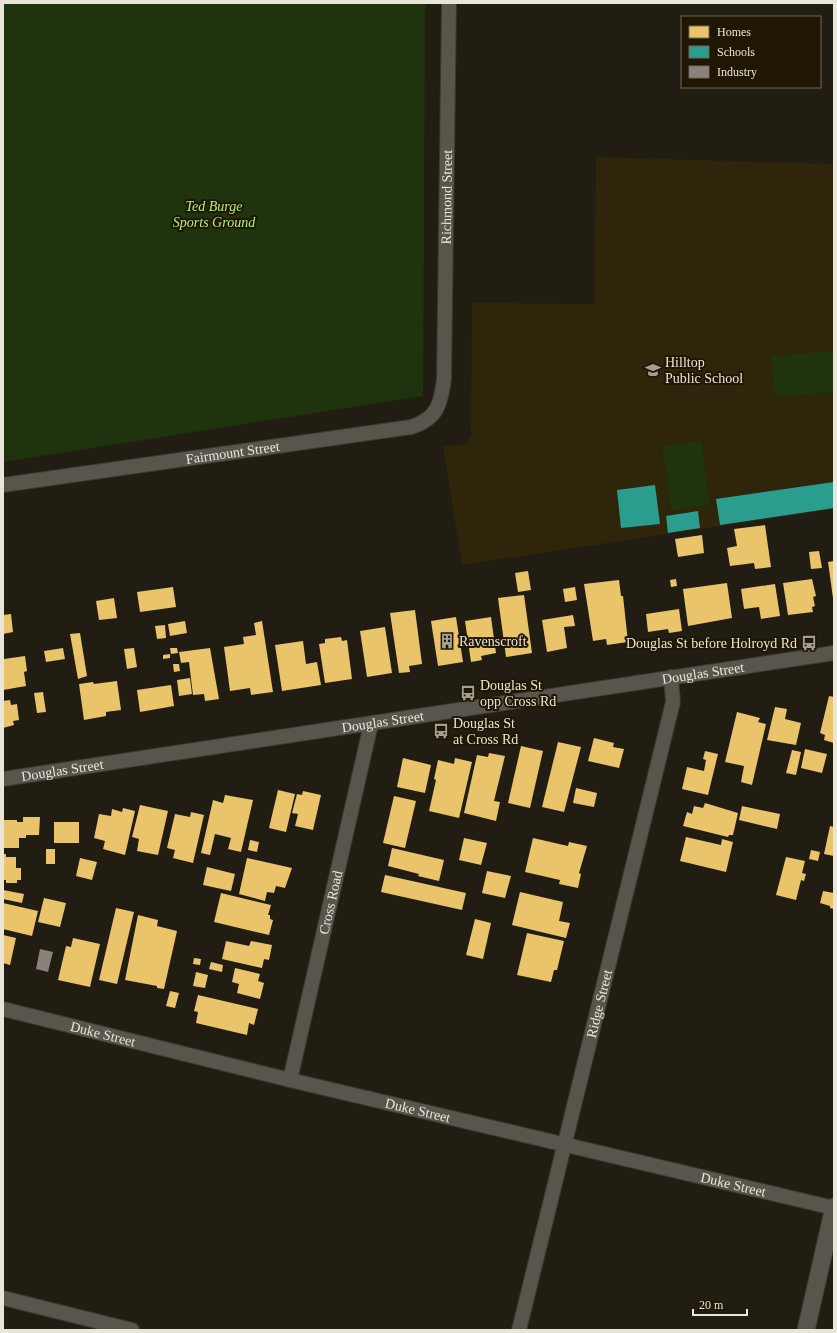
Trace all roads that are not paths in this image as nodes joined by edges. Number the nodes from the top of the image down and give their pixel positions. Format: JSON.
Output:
{"nodes":[{"id":1,"x":449,"y":3,"type":"edge"},
{"id":2,"x":442,"y":390,"type":"joint"},
{"id":3,"x":3,"y":485,"type":"edge"},
{"id":4,"x":834,"y":653,"type":"edge"},
{"id":5,"x":671,"y":677,"type":"junction"},
{"id":6,"x":371,"y":724,"type":"junction"},
{"id":7,"x":3,"y":779,"type":"edge"},
{"id":8,"x":3,"y":1009,"type":"edge"},
{"id":9,"x":290,"y":1080,"type":"junction"},
{"id":10,"x":565,"y":1144,"type":"junction"},
{"id":11,"x":834,"y":1208,"type":"edge"},
{"id":12,"x":3,"y":1298,"type":"edge"},
{"id":13,"x":132,"y":1330,"type":"edge"},
{"id":14,"x":519,"y":1330,"type":"edge"},
{"id":15,"x":806,"y":1330,"type":"edge"}],
"edges":[{"from":1,"to":2,"type":"street","name":"Richmond Street"},
{"from":2,"to":3,"type":"street","name":"Fairmount Street"},
{"from":4,"to":5,"type":"street","name":"Douglas Street"},
{"from":5,"to":6,"type":"street","name":"Douglas Street"},
{"from":5,"to":10,"type":"street","name":"Ridge Street"},
{"from":6,"to":7,"type":"street","name":"Douglas Street"},
{"from":6,"to":9,"type":"street","name":"Cross Road"},
{"from":8,"to":9,"type":"street","name":"Duke Street"},
{"from":9,"to":10,"type":"street","name":"Duke Street"},
{"from":10,"to":11,"type":"street","name":"Duke Street"},
{"from":10,"to":14,"type":"street","name":"Ridge Street"},
{"from":11,"to":15,"type":"street"},
{"from":12,"to":13,"type":"street"}]}
